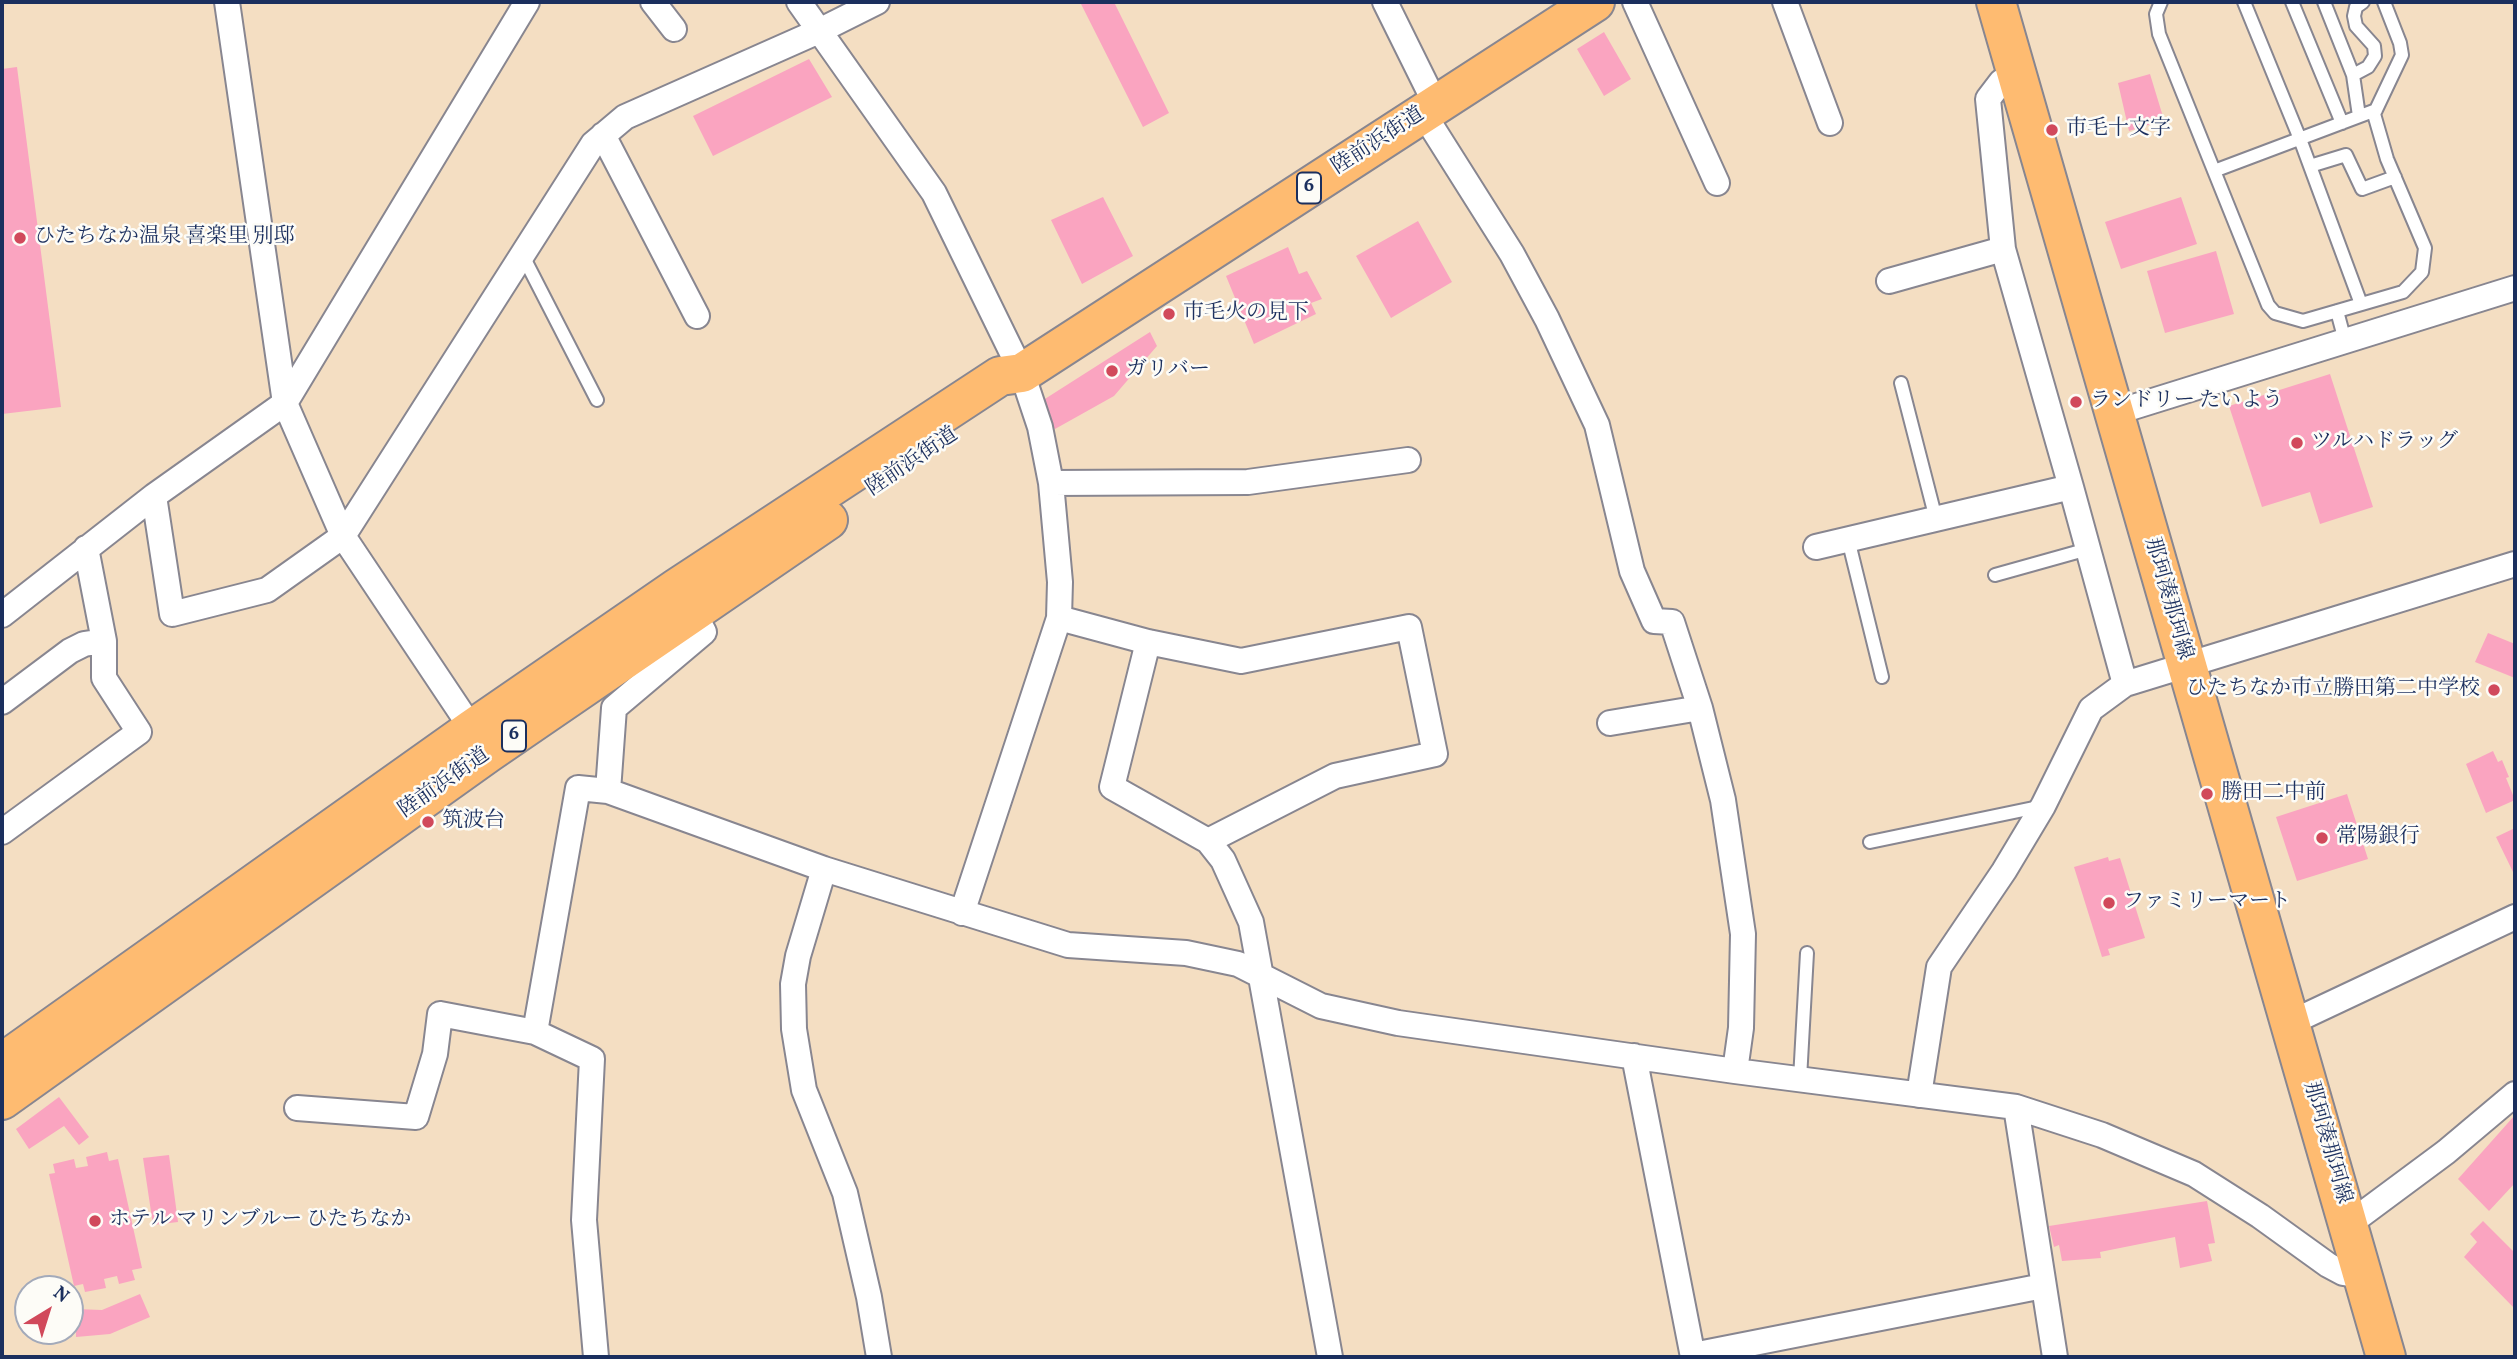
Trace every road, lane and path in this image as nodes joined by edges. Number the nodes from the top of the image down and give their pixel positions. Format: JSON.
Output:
{"nodes":[{"id":1,"x":227,"y":2,"type":"edge"},
{"id":2,"x":527,"y":2,"type":"edge"},
{"id":3,"x":653,"y":2,"type":"edge"},
{"id":4,"x":799,"y":2,"type":"edge"},
{"id":5,"x":877,"y":2,"type":"edge"},
{"id":6,"x":1385,"y":2,"type":"edge"},
{"id":7,"x":1595,"y":2,"type":"edge"},
{"id":8,"x":1635,"y":2,"type":"edge"},
{"id":9,"x":1785,"y":2,"type":"edge"},
{"id":10,"x":1996,"y":2,"type":"edge"},
{"id":11,"x":2161,"y":2,"type":"edge"},
{"id":12,"x":2245,"y":2,"type":"edge"},
{"id":13,"x":2292,"y":2,"type":"edge"},
{"id":14,"x":2324,"y":2,"type":"edge"},
{"id":15,"x":2363,"y":2,"type":"edge"},
{"id":16,"x":2384,"y":2,"type":"edge"},
{"id":17,"x":674,"y":29,"type":"dead end"},
{"id":18,"x":819,"y":31,"type":"junction"},
{"id":19,"x":2015,"y":72,"type":"junction"},
{"id":20,"x":2353,"y":75,"type":"junction"},
{"id":21,"x":1429,"y":109,"type":"junction"},
{"id":22,"x":2376,"y":110,"type":"junction"},
{"id":23,"x":2359,"y":116,"type":"junction"},
{"id":24,"x":1830,"y":123,"type":"dead end"},
{"id":25,"x":2342,"y":123,"type":"junction"},
{"id":26,"x":603,"y":135,"type":"junction"},
{"id":27,"x":2300,"y":139,"type":"junction"},
{"id":28,"x":2310,"y":166,"type":"junction"},
{"id":29,"x":2214,"y":171,"type":"junction"},
{"id":30,"x":2395,"y":177,"type":"junction"},
{"id":31,"x":1717,"y":183,"type":"dead end"},
{"id":32,"x":2003,"y":249,"type":"junction"},
{"id":33,"x":522,"y":253,"type":"junction"},
{"id":34,"x":1889,"y":281,"type":"dead end"},
{"id":35,"x":2515,"y":288,"type":"edge"},
{"id":36,"x":2361,"y":304,"type":"junction"},
{"id":37,"x":2337,"y":311,"type":"junction"},
{"id":38,"x":697,"y":316,"type":"dead end"},
{"id":39,"x":2345,"y":341,"type":"junction"},
{"id":40,"x":1022,"y":373,"type":"junction"},
{"id":41,"x":1901,"y":383,"type":"dead end"},
{"id":42,"x":597,"y":400,"type":"dead end"},
{"id":43,"x":285,"y":402,"type":"junction"},
{"id":44,"x":2114,"y":414,"type":"junction"},
{"id":45,"x":1408,"y":460,"type":"dead end"},
{"id":46,"x":1051,"y":483,"type":"junction"},
{"id":47,"x":2071,"y":487,"type":"junction"},
{"id":48,"x":154,"y":496,"type":"junction"},
{"id":49,"x":1936,"y":519,"type":"junction"},
{"id":50,"x":343,"y":536,"type":"junction"},
{"id":51,"x":1848,"y":539,"type":"junction"},
{"id":52,"x":1816,"y":547,"type":"dead end"},
{"id":53,"x":86,"y":548,"type":"junction"},
{"id":54,"x":2088,"y":549,"type":"junction"},
{"id":55,"x":2515,"y":564,"type":"edge"},
{"id":56,"x":1995,"y":575,"type":"dead end"},
{"id":57,"x":693,"y":611,"type":"junction"},
{"id":58,"x":2,"y":615,"type":"edge"},
{"id":59,"x":1059,"y":618,"type":"junction"},
{"id":60,"x":104,"y":641,"type":"junction"},
{"id":61,"x":1148,"y":642,"type":"junction"},
{"id":62,"x":2186,"y":666,"type":"junction"},
{"id":63,"x":1882,"y":677,"type":"dead end"},
{"id":64,"x":2125,"y":684,"type":"junction"},
{"id":65,"x":2,"y":702,"type":"edge"},
{"id":66,"x":1700,"y":708,"type":"junction"},
{"id":67,"x":1610,"y":723,"type":"dead end"},
{"id":68,"x":480,"y":741,"type":"junction"},
{"id":69,"x":608,"y":791,"type":"junction"},
{"id":70,"x":2043,"y":806,"type":"junction"},
{"id":71,"x":2,"y":832,"type":"edge"},
{"id":72,"x":1208,"y":841,"type":"junction"},
{"id":73,"x":1870,"y":842,"type":"dead end"},
{"id":74,"x":824,"y":869,"type":"junction"},
{"id":75,"x":962,"y":913,"type":"junction"},
{"id":76,"x":2515,"y":917,"type":"edge"},
{"id":77,"x":1807,"y":953,"type":"dead end"},
{"id":78,"x":1261,"y":974,"type":"junction"},
{"id":79,"x":2290,"y":1023,"type":"junction"},
{"id":80,"x":535,"y":1032,"type":"junction"},
{"id":81,"x":1634,"y":1056,"type":"junction"},
{"id":82,"x":2,"y":1063,"type":"edge"},
{"id":83,"x":1735,"y":1071,"type":"junction"},
{"id":84,"x":1800,"y":1079,"type":"junction"},
{"id":85,"x":2515,"y":1094,"type":"edge"},
{"id":86,"x":1919,"y":1095,"type":"junction"},
{"id":87,"x":2,"y":1100,"type":"edge"},
{"id":88,"x":2016,"y":1107,"type":"junction"},
{"id":89,"x":297,"y":1108,"type":"dead end"},
{"id":90,"x":2349,"y":1224,"type":"junction"},
{"id":91,"x":2363,"y":1276,"type":"junction"},
{"id":92,"x":2043,"y":1286,"type":"junction"},
{"id":93,"x":1693,"y":1356,"type":"edge"},
{"id":94,"x":596,"y":1357,"type":"edge"},
{"id":95,"x":879,"y":1357,"type":"edge"},
{"id":96,"x":1330,"y":1357,"type":"edge"},
{"id":97,"x":2055,"y":1357,"type":"edge"},
{"id":98,"x":2386,"y":1357,"type":"edge"}],
"edges":[{"from":1,"to":43,"type":"street"},
{"from":2,"to":43,"type":"street"},
{"from":3,"to":17,"type":"street"},
{"from":4,"to":18,"type":"street"},
{"from":5,"to":18,"type":"street"},
{"from":6,"to":21,"type":"street"},
{"from":7,"to":21,"type":"main road","name":"陸前浜街道","number":"6"},
{"from":8,"to":31,"type":"street"},
{"from":9,"to":24,"type":"street"},
{"from":10,"to":19,"type":"main road","name":"那珂湊那珂線"},
{"from":11,"to":29,"type":"lane"},
{"from":12,"to":27,"type":"lane"},
{"from":13,"to":25,"type":"lane"},
{"from":14,"to":20,"type":"lane"},
{"from":15,"to":20,"type":"lane"},
{"from":16,"to":22,"type":"lane"},
{"from":18,"to":26,"type":"street"},
{"from":18,"to":40,"type":"street"},
{"from":19,"to":32,"type":"street"},
{"from":19,"to":44,"type":"main road","name":"那珂湊那珂線"},
{"from":20,"to":23,"type":"lane"},
{"from":21,"to":40,"type":"main road","name":"陸前浜街道","number":"6"},
{"from":21,"to":66,"type":"street"},
{"from":22,"to":23,"type":"lane"},
{"from":22,"to":30,"type":"lane"},
{"from":23,"to":25,"type":"lane"},
{"from":25,"to":27,"type":"lane"},
{"from":26,"to":33,"type":"street"},
{"from":26,"to":38,"type":"street"},
{"from":27,"to":28,"type":"lane"},
{"from":27,"to":29,"type":"lane"},
{"from":28,"to":30,"type":"lane"},
{"from":28,"to":36,"type":"lane"},
{"from":29,"to":37,"type":"lane"},
{"from":30,"to":36,"type":"lane"},
{"from":32,"to":34,"type":"street"},
{"from":32,"to":47,"type":"street"},
{"from":33,"to":42,"type":"lane"},
{"from":33,"to":50,"type":"street"},
{"from":35,"to":39,"type":"street"},
{"from":36,"to":37,"type":"lane"},
{"from":37,"to":39,"type":"lane"},
{"from":39,"to":44,"type":"street"},
{"from":40,"to":46,"type":"street"},
{"from":40,"to":57,"type":"main road","name":"陸前浜街道","number":"6"},
{"from":40,"to":68,"type":"main road","name":"陸前浜街道","number":"6"},
{"from":41,"to":49,"type":"lane"},
{"from":43,"to":48,"type":"street"},
{"from":43,"to":50,"type":"street"},
{"from":44,"to":62,"type":"main road","name":"那珂湊那珂線"},
{"from":45,"to":46,"type":"street"},
{"from":46,"to":59,"type":"street"},
{"from":47,"to":49,"type":"street"},
{"from":47,"to":54,"type":"street"},
{"from":48,"to":50,"type":"street"},
{"from":48,"to":53,"type":"street"},
{"from":49,"to":51,"type":"street"},
{"from":50,"to":68,"type":"street"},
{"from":51,"to":52,"type":"street"},
{"from":51,"to":63,"type":"lane"},
{"from":53,"to":58,"type":"street"},
{"from":53,"to":60,"type":"street"},
{"from":54,"to":56,"type":"lane"},
{"from":54,"to":64,"type":"street"},
{"from":55,"to":62,"type":"street"},
{"from":57,"to":68,"type":"main road","name":"陸前浜街道","number":"6"},
{"from":57,"to":69,"type":"street"},
{"from":59,"to":61,"type":"street"},
{"from":59,"to":75,"type":"street"},
{"from":60,"to":65,"type":"street"},
{"from":60,"to":71,"type":"street"},
{"from":61,"to":72,"type":"street"},
{"from":61,"to":72,"type":"street"},
{"from":62,"to":64,"type":"street"},
{"from":62,"to":79,"type":"main road","name":"那珂湊那珂線"},
{"from":64,"to":70,"type":"street"},
{"from":66,"to":67,"type":"street"},
{"from":66,"to":83,"type":"street"},
{"from":68,"to":82,"type":"main road","name":"陸前浜街道","number":"6"},
{"from":68,"to":87,"type":"main road","name":"陸前浜街道","number":"6"},
{"from":69,"to":74,"type":"street"},
{"from":69,"to":80,"type":"street"},
{"from":70,"to":73,"type":"lane"},
{"from":70,"to":86,"type":"street"},
{"from":72,"to":78,"type":"street"},
{"from":74,"to":75,"type":"street"},
{"from":74,"to":95,"type":"street"},
{"from":75,"to":78,"type":"street"},
{"from":76,"to":79,"type":"street"},
{"from":77,"to":84,"type":"lane"},
{"from":78,"to":81,"type":"street"},
{"from":78,"to":96,"type":"street"},
{"from":79,"to":90,"type":"main road","name":"那珂湊那珂線"},
{"from":80,"to":89,"type":"street"},
{"from":80,"to":94,"type":"street"},
{"from":81,"to":83,"type":"street"},
{"from":81,"to":93,"type":"street"},
{"from":83,"to":84,"type":"street"},
{"from":84,"to":86,"type":"street"},
{"from":85,"to":90,"type":"street"},
{"from":86,"to":88,"type":"street"},
{"from":88,"to":91,"type":"street"},
{"from":88,"to":92,"type":"street"},
{"from":90,"to":91,"type":"main road","name":"那珂湊那珂線"},
{"from":91,"to":98,"type":"main road","name":"那珂湊那珂線"},
{"from":92,"to":93,"type":"street"},
{"from":92,"to":97,"type":"street"}]}
